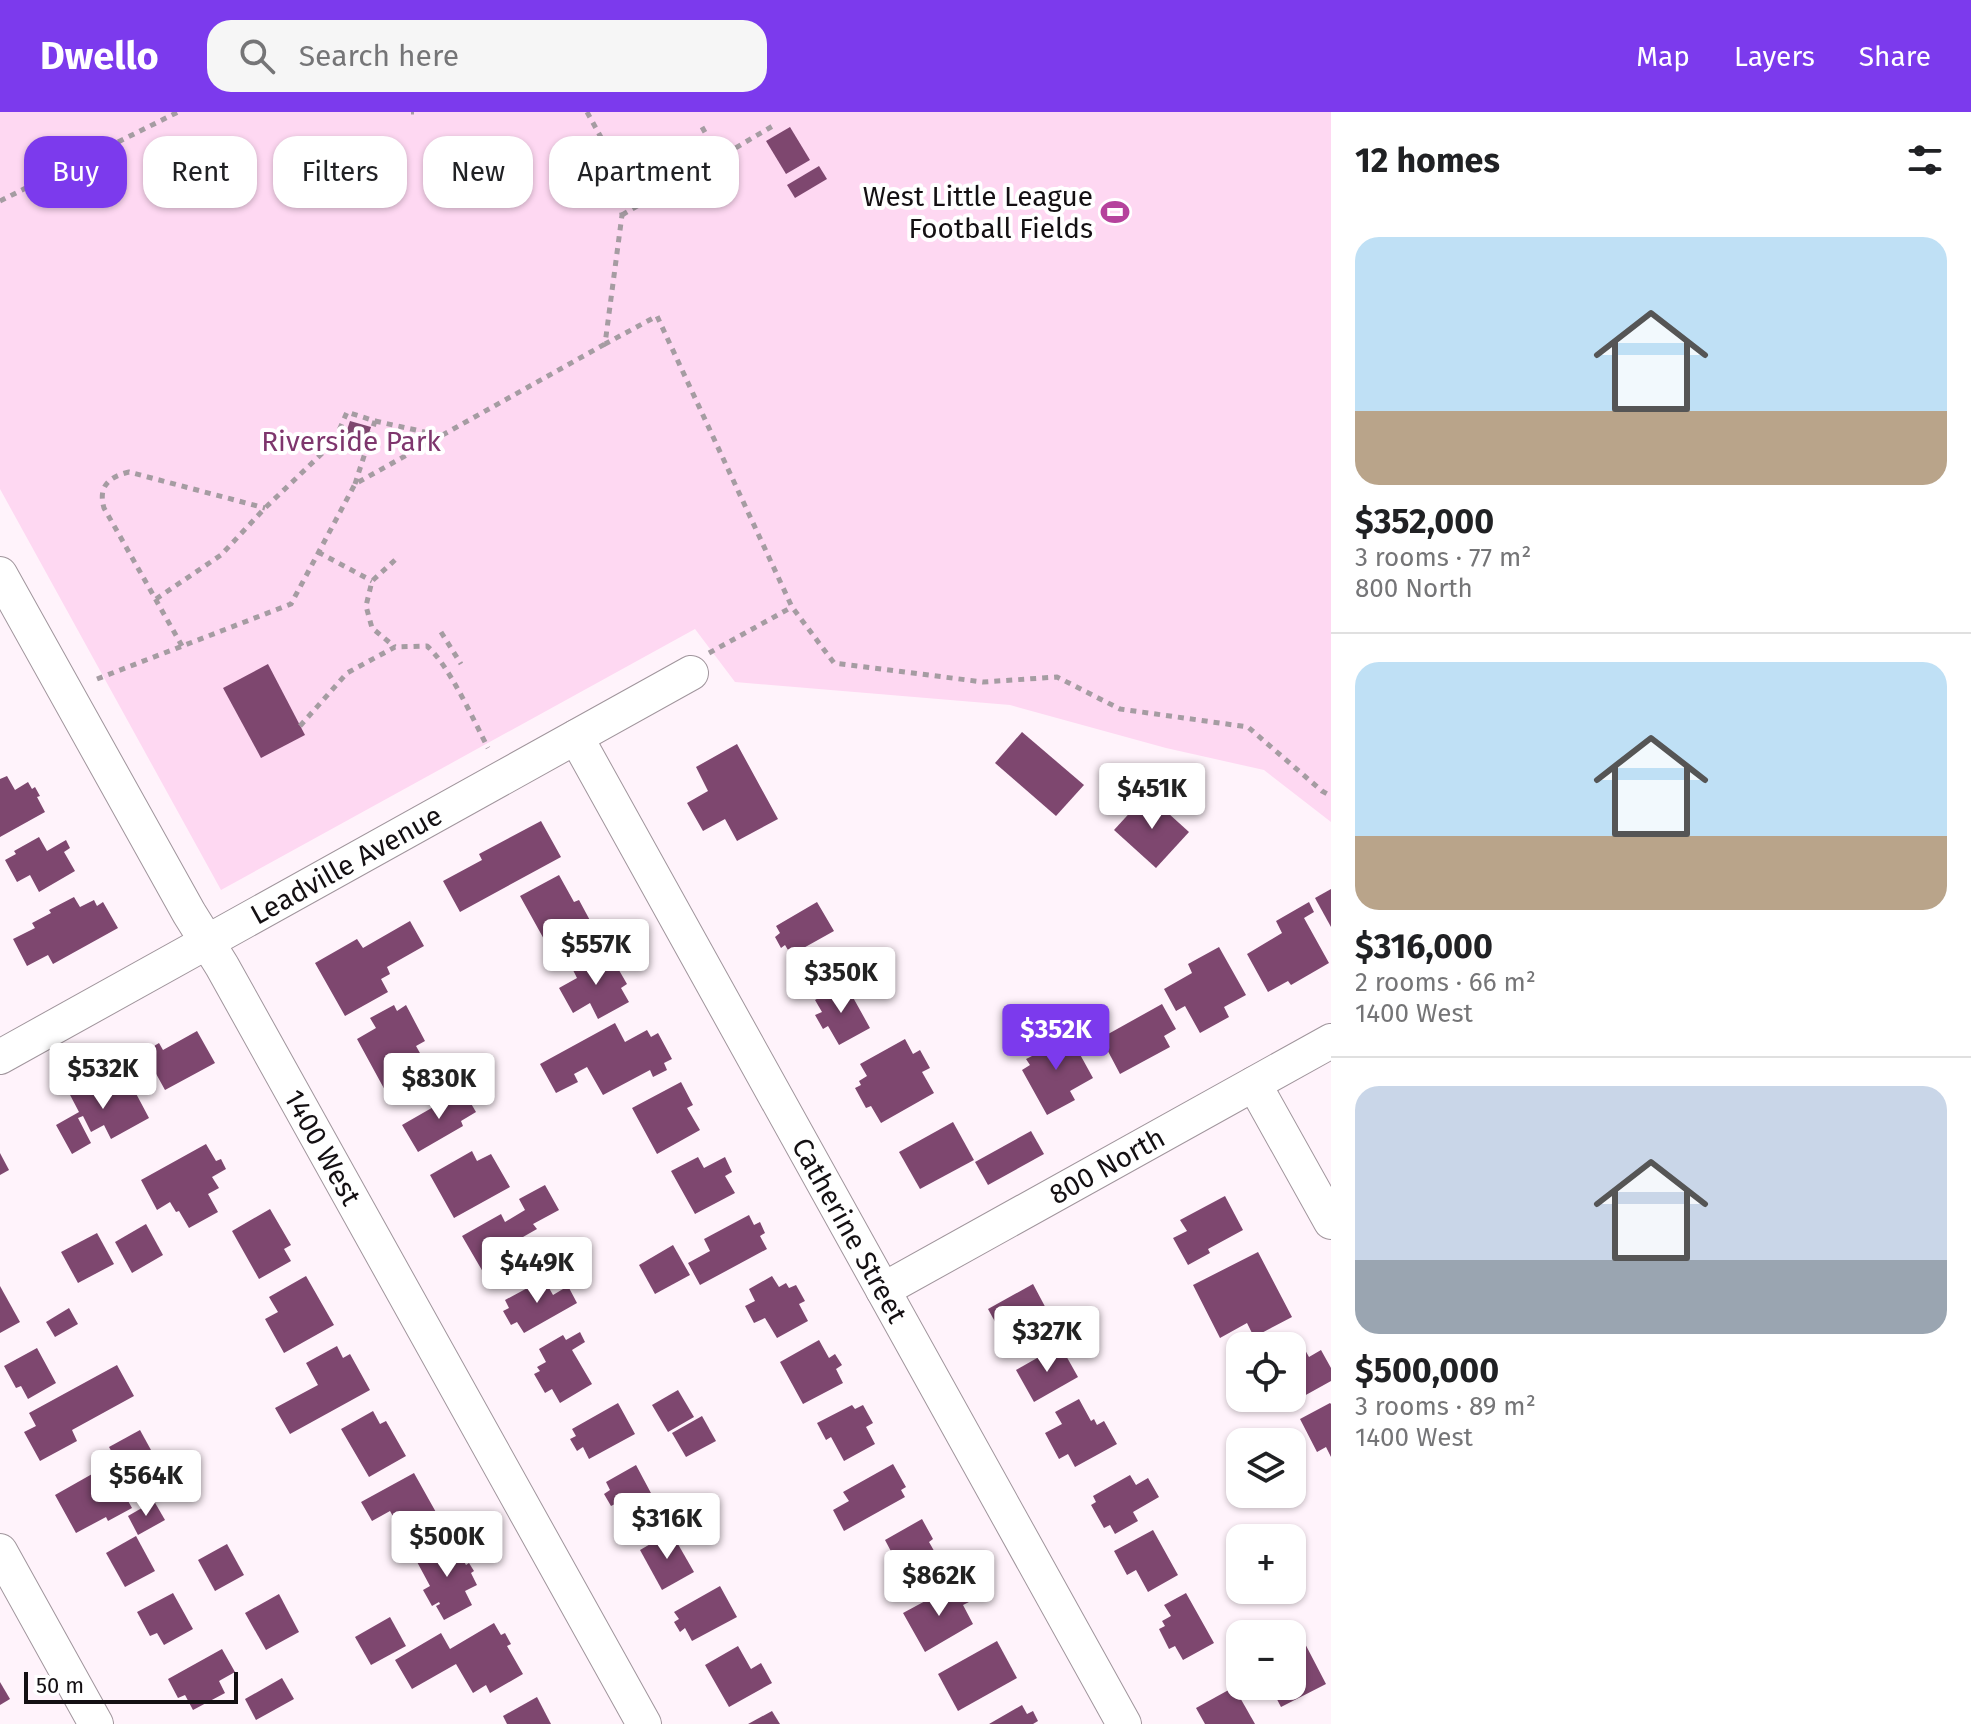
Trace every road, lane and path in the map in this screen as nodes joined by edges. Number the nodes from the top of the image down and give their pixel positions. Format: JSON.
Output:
{"nodes":[{"id":1,"x":178,"y":112,"type":"edge"},
{"id":2,"x":587,"y":112,"type":"edge"},
{"id":3,"x":776,"y":124,"type":"dead end"},
{"id":4,"x":702,"y":127,"type":"dead end"},
{"id":5,"x":707,"y":136,"type":"edge"},
{"id":6,"x":739,"y":145,"type":"edge"},
{"id":7,"x":0,"y":201,"type":"edge"},
{"id":8,"x":634,"y":208,"type":"edge"},
{"id":9,"x":622,"y":215,"type":"junction"},
{"id":10,"x":605,"y":344,"type":"junction"},
{"id":11,"x":375,"y":421,"type":"junction"},
{"id":12,"x":443,"y":436,"type":"junction"},
{"id":13,"x":334,"y":442,"type":"junction"},
{"id":14,"x":365,"y":453,"type":"junction"},
{"id":15,"x":355,"y":484,"type":"junction"},
{"id":16,"x":265,"y":508,"type":"junction"},
{"id":17,"x":318,"y":552,"type":"junction"},
{"id":18,"x":395,"y":560,"type":"dead end"},
{"id":19,"x":0,"y":574,"type":"edge"},
{"id":20,"x":372,"y":581,"type":"junction"},
{"id":21,"x":156,"y":599,"type":"junction"},
{"id":22,"x":792,"y":607,"type":"junction"},
{"id":23,"x":441,"y":632,"type":"dead end"},
{"id":24,"x":182,"y":646,"type":"junction"},
{"id":25,"x":395,"y":647,"type":"junction"},
{"id":26,"x":699,"y":663,"type":"joint"},
{"id":27,"x":461,"y":664,"type":"dead end"},
{"id":28,"x":97,"y":679,"type":"dead end"},
{"id":29,"x":300,"y":726,"type":"dead end"},
{"id":30,"x":576,"y":737,"type":"junction"},
{"id":31,"x":488,"y":748,"type":"dead end"},
{"id":32,"x":1331,"y":796,"type":"edge"},
{"id":33,"x":208,"y":941,"type":"junction"},
{"id":34,"x":1331,"y":1041,"type":"edge"},
{"id":35,"x":0,"y":1057,"type":"edge"},
{"id":36,"x":1254,"y":1084,"type":"junction"},
{"id":37,"x":1331,"y":1222,"type":"edge"},
{"id":38,"x":883,"y":1290,"type":"junction"},
{"id":39,"x":0,"y":1551,"type":"edge"},
{"id":40,"x":96,"y":1724,"type":"edge"},
{"id":41,"x":644,"y":1724,"type":"edge"},
{"id":42,"x":1124,"y":1724,"type":"edge"}],
"edges":[{"from":1,"to":7,"type":"path"},
{"from":2,"to":9,"type":"path"},
{"from":3,"to":6,"type":"path"},
{"from":4,"to":5,"type":"path"},
{"from":8,"to":9,"type":"path"},
{"from":9,"to":10,"type":"path"},
{"from":10,"to":12,"type":"path"},
{"from":10,"to":22,"type":"path"},
{"from":11,"to":12,"type":"path"},
{"from":11,"to":13,"type":"path"},
{"from":11,"to":14,"type":"path"},
{"from":12,"to":15,"type":"path"},
{"from":13,"to":14,"type":"path"},
{"from":13,"to":16,"type":"path"},
{"from":14,"to":15,"type":"path"},
{"from":15,"to":17,"type":"path"},
{"from":16,"to":21,"type":"path"},
{"from":16,"to":21,"type":"path"},
{"from":17,"to":20,"type":"path"},
{"from":17,"to":24,"type":"path"},
{"from":18,"to":20,"type":"path"},
{"from":19,"to":33,"type":"street","name":"1400 West"},
{"from":20,"to":25,"type":"path"},
{"from":21,"to":24,"type":"path"},
{"from":22,"to":26,"type":"path"},
{"from":22,"to":32,"type":"path"},
{"from":23,"to":27,"type":"path"},
{"from":24,"to":28,"type":"path"},
{"from":25,"to":29,"type":"path"},
{"from":25,"to":31,"type":"path"},
{"from":26,"to":30,"type":"street","name":"Leadville Avenue"},
{"from":30,"to":33,"type":"street","name":"Leadville Avenue"},
{"from":30,"to":38,"type":"street","name":"Catherine Street"},
{"from":33,"to":35,"type":"street","name":"Leadville Avenue"},
{"from":33,"to":41,"type":"street","name":"1400 West"},
{"from":34,"to":36,"type":"street","name":"800 North"},
{"from":36,"to":37,"type":"street"},
{"from":36,"to":38,"type":"street","name":"800 North"},
{"from":38,"to":42,"type":"street","name":"Catherine Street"},
{"from":39,"to":40,"type":"street"}]}
